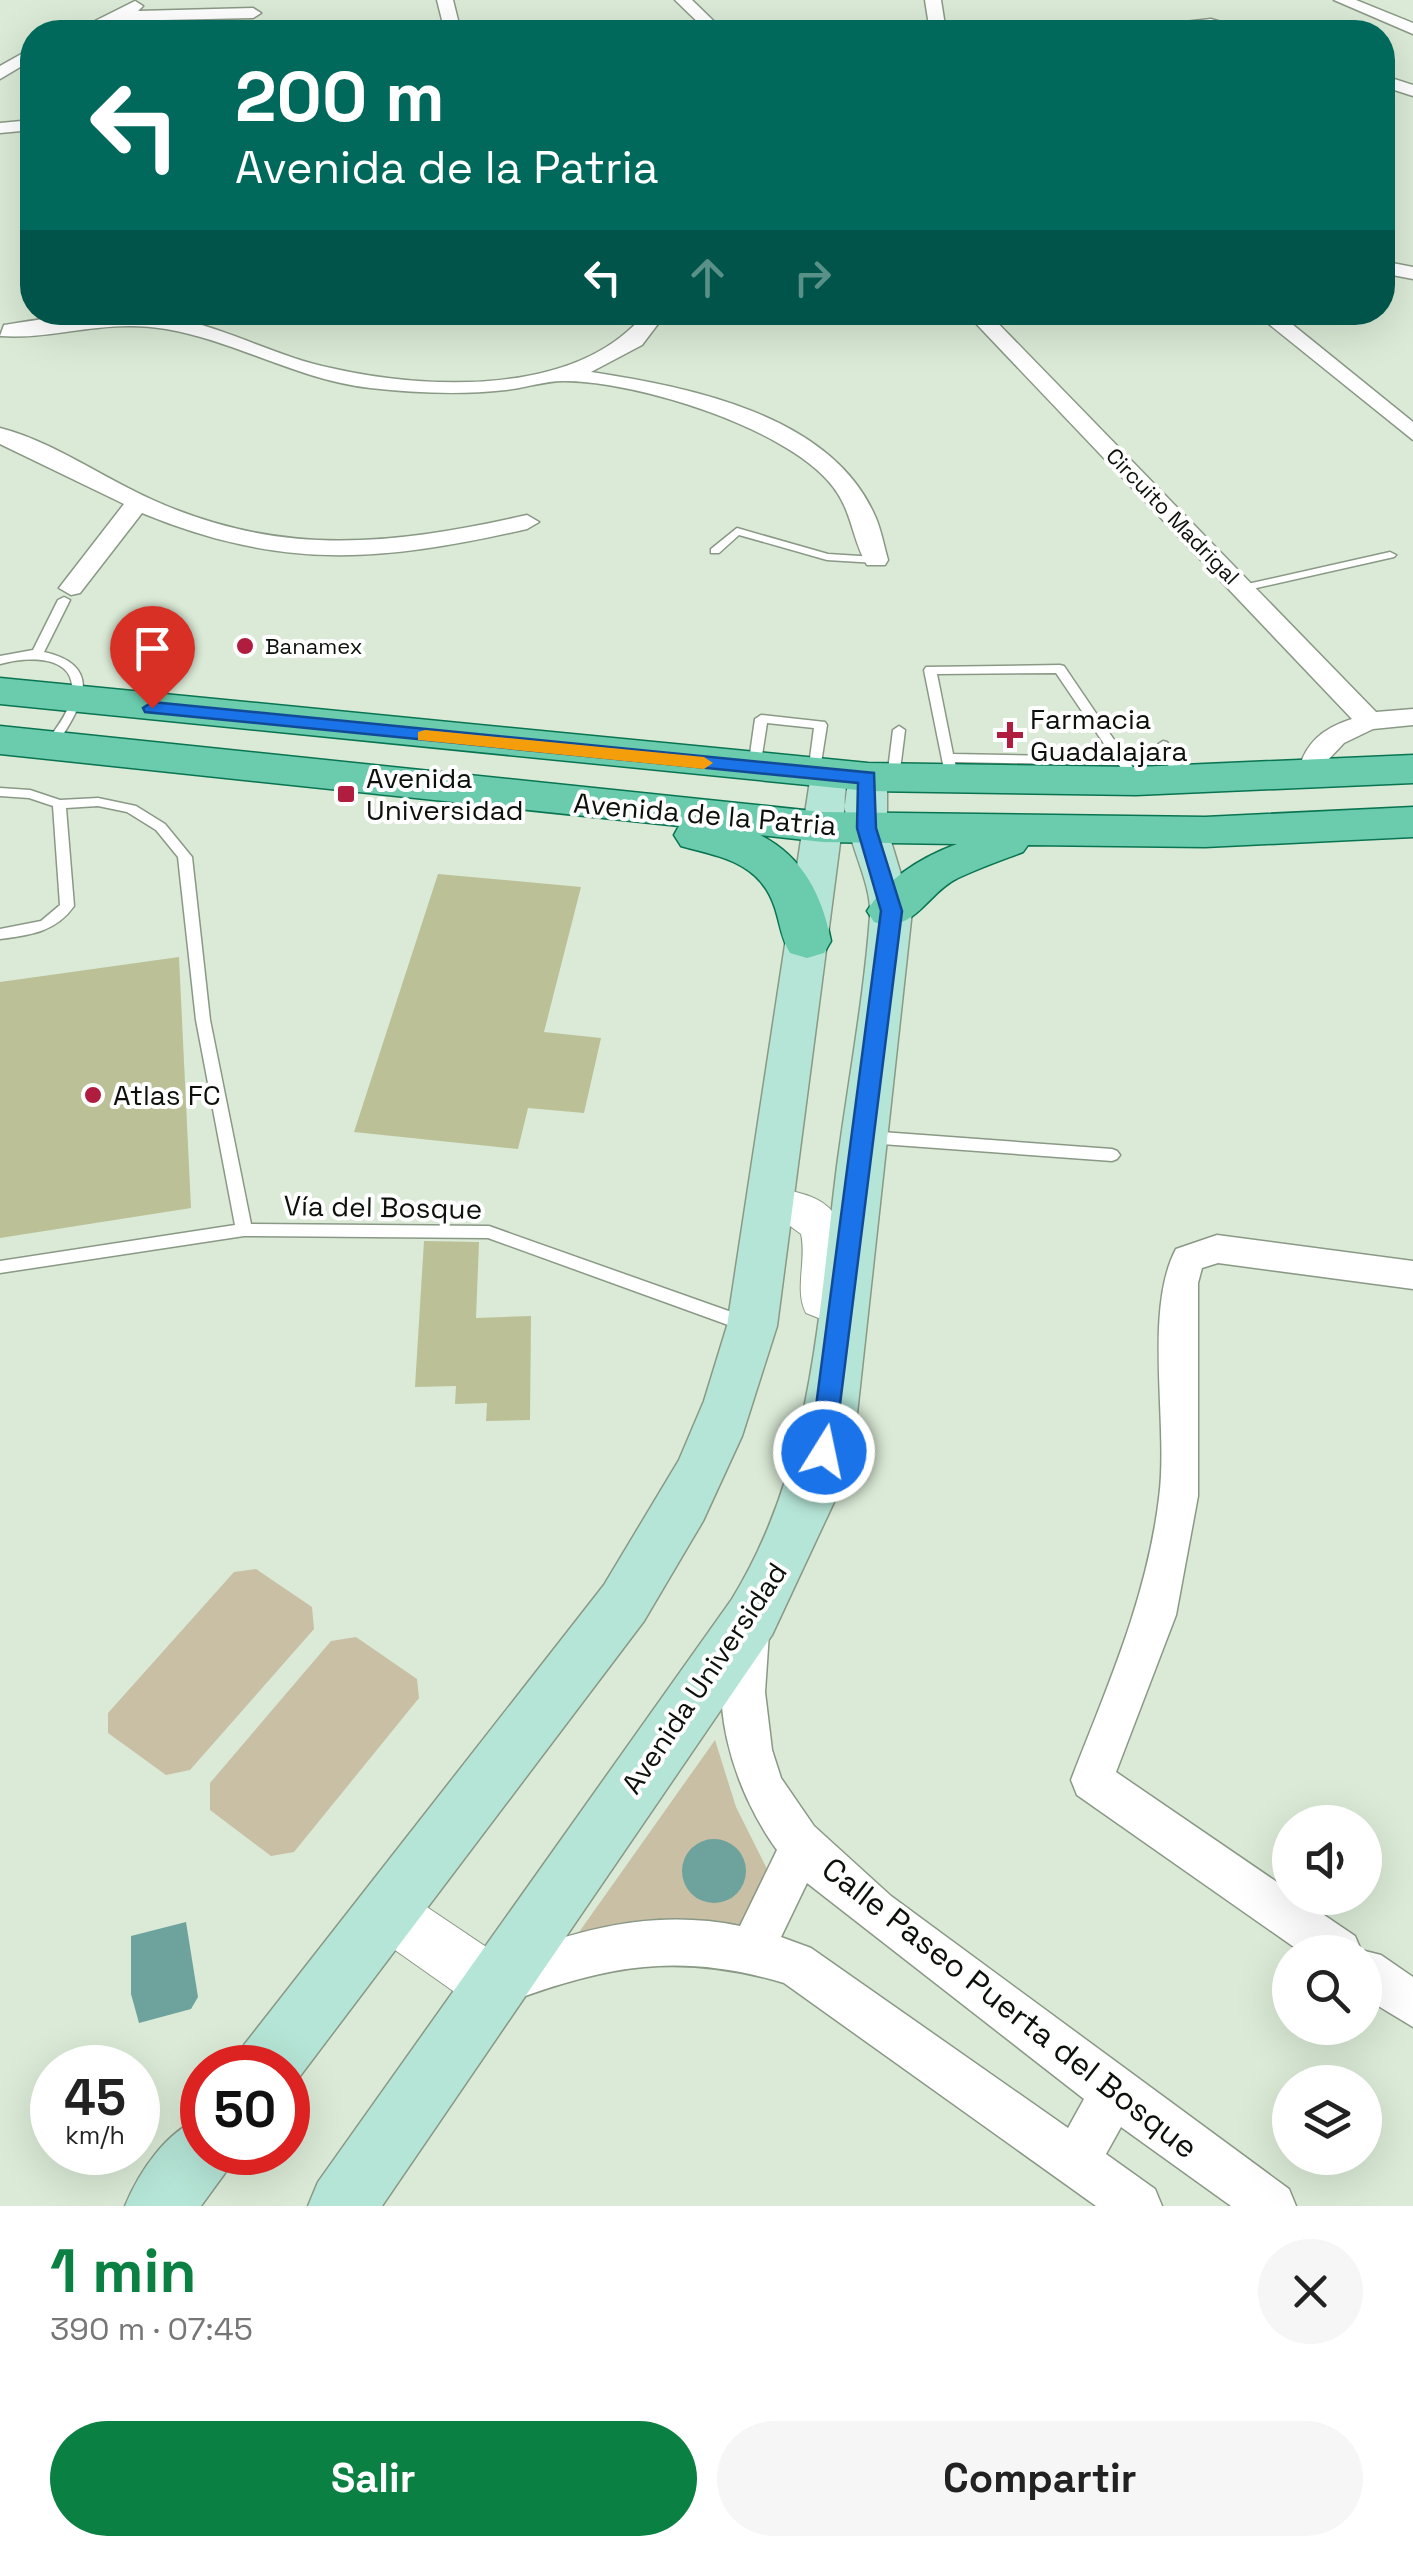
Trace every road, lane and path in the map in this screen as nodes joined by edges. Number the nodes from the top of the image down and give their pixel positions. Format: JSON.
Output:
{"nodes":[{"id":1,"x":144,"y":0,"type":"edge"},
{"id":2,"x":683,"y":0,"type":"edge"},
{"id":3,"x":1342,"y":0,"type":"edge"},
{"id":4,"x":1373,"y":4,"type":"edge"},
{"id":5,"x":253,"y":13,"type":"dead end"},
{"id":6,"x":119,"y":16,"type":"junction"},
{"id":7,"x":110,"y":20,"type":"edge"},
{"id":8,"x":704,"y":20,"type":"edge"},
{"id":9,"x":1413,"y":29,"type":"edge"},
{"id":10,"x":61,"y":325,"type":"edge"},
{"id":11,"x":173,"y":325,"type":"edge"},
{"id":12,"x":650,"y":325,"type":"edge"},
{"id":13,"x":988,"y":325,"type":"edge"},
{"id":14,"x":1280,"y":325,"type":"edge"},
{"id":15,"x":1,"y":331,"type":"edge"},
{"id":16,"x":569,"y":374,"type":"junction"},
{"id":17,"x":1413,"y":433,"type":"edge"},
{"id":18,"x":0,"y":435,"type":"edge"},
{"id":19,"x":138,"y":502,"type":"junction"},
{"id":20,"x":527,"y":522,"type":"dead end"},
{"id":21,"x":715,"y":551,"type":"dead end"},
{"id":22,"x":1390,"y":554,"type":"dead end"},
{"id":23,"x":876,"y":560,"type":"joint"},
{"id":24,"x":1244,"y":588,"type":"junction"},
{"id":25,"x":67,"y":594,"type":"joint"},
{"id":26,"x":37,"y":654,"type":"junction"},
{"id":27,"x":0,"y":660,"type":"edge"},
{"id":28,"x":0,"y":691,"type":"edge"},
{"id":29,"x":77,"y":700,"type":"junction"},
{"id":30,"x":1413,"y":718,"type":"edge"},
{"id":31,"x":1369,"y":721,"type":"junction"},
{"id":32,"x":899,"y":730,"type":"dead end"},
{"id":33,"x":0,"y":740,"type":"edge"},
{"id":34,"x":50,"y":746,"type":"junction"},
{"id":35,"x":949,"y":769,"type":"junction"},
{"id":36,"x":1413,"y":769,"type":"edge"},
{"id":37,"x":1130,"y":771,"type":"junction"},
{"id":38,"x":1312,"y":775,"type":"junction"},
{"id":39,"x":0,"y":792,"type":"edge"},
{"id":40,"x":849,"y":793,"type":"junction"},
{"id":41,"x":1413,"y":793,"type":"edge"},
{"id":42,"x":526,"y":796,"type":"junction"},
{"id":43,"x":59,"y":804,"type":"junction"},
{"id":44,"x":1413,"y":822,"type":"edge"},
{"id":45,"x":1094,"y":832,"type":"junction"},
{"id":46,"x":1205,"y":832,"type":"junction"},
{"id":47,"x":891,"y":911,"type":"junction"},
{"id":48,"x":0,"y":934,"type":"edge"},
{"id":49,"x":807,"y":941,"type":"junction"},
{"id":50,"x":864,"y":1137,"type":"junction"},
{"id":51,"x":1112,"y":1155,"type":"dead end"},
{"id":52,"x":770,"y":1204,"type":"junction"},
{"id":53,"x":244,"y":1230,"type":"junction"},
{"id":54,"x":0,"y":1267,"type":"edge"},
{"id":55,"x":1413,"y":1274,"type":"edge"},
{"id":56,"x":752,"y":1326,"type":"junction"},
{"id":57,"x":830,"y":1423,"type":"junction"},
{"id":58,"x":752,"y":1617,"type":"junction"},
{"id":59,"x":802,"y":1846,"type":"junction"},
{"id":60,"x":387,"y":1912,"type":"junction"},
{"id":61,"x":1315,"y":1935,"type":"edge"},
{"id":62,"x":752,"y":1950,"type":"junction"},
{"id":63,"x":1382,"y":1983,"type":"edge"},
{"id":64,"x":494,"y":1985,"type":"junction"},
{"id":65,"x":1413,"y":2004,"type":"edge"},
{"id":66,"x":284,"y":2045,"type":"edge"},
{"id":67,"x":1113,"y":2094,"type":"junction"},
{"id":68,"x":1076,"y":2162,"type":"junction"},
{"id":69,"x":183,"y":2175,"type":"edge"},
{"id":70,"x":159,"y":2206,"type":"edge"},
{"id":71,"x":342,"y":2206,"type":"edge"},
{"id":72,"x":1138,"y":2206,"type":"edge"},
{"id":73,"x":1272,"y":2206,"type":"edge"}],
"edges":[{"from":1,"to":6,"type":"street"},
{"from":2,"to":8,"type":"street"},
{"from":3,"to":4,"type":"street"},
{"from":4,"to":9,"type":"street"},
{"from":5,"to":6,"type":"street"},
{"from":6,"to":7,"type":"street"},
{"from":10,"to":15,"type":"street"},
{"from":11,"to":16,"type":"street"},
{"from":12,"to":16,"type":"street"},
{"from":13,"to":24,"type":"street","name":"Circuito Madrigal"},
{"from":14,"to":17,"type":"street"},
{"from":16,"to":23,"type":"street"},
{"from":18,"to":19,"type":"street"},
{"from":19,"to":20,"type":"street"},
{"from":19,"to":25,"type":"street"},
{"from":21,"to":23,"type":"lane"},
{"from":22,"to":24,"type":"lane"},
{"from":24,"to":31,"type":"street","name":"Circuito Madrigal"},
{"from":25,"to":26,"type":"lane"},
{"from":26,"to":27,"type":"lane"},
{"from":26,"to":29,"type":"lane"},
{"from":28,"to":29,"type":"main road","name":"Avenida de la Patria"},
{"from":29,"to":34,"type":"lane"},
{"from":29,"to":40,"type":"main road","name":"Avenida de la Patria"},
{"from":30,"to":31,"type":"street"},
{"from":31,"to":38,"type":"street"},
{"from":32,"to":40,"type":"lane"},
{"from":33,"to":34,"type":"main road","name":"Avenida de la Patria"},
{"from":34,"to":42,"type":"main road","name":"Avenida de la Patria"},
{"from":35,"to":37,"type":"main road","name":"Avenida de la Patria"},
{"from":35,"to":37,"type":"lane"},
{"from":35,"to":40,"type":"main road","name":"Avenida de la Patria"},
{"from":36,"to":38,"type":"main road","name":"Avenida de la Patria"},
{"from":37,"to":38,"type":"main road","name":"Avenida de la Patria"},
{"from":39,"to":43,"type":"lane"},
{"from":40,"to":42,"type":"main road","name":"Avenida de la Patria"},
{"from":40,"to":45,"type":"main road","name":"Avenida de la Patria"},
{"from":40,"to":47,"type":"main road","name":"Avenida Universidad"},
{"from":40,"to":49,"type":"main road"},
{"from":41,"to":46,"type":"main road"},
{"from":42,"to":49,"type":"main road"},
{"from":43,"to":48,"type":"lane"},
{"from":43,"to":53,"type":"lane"},
{"from":44,"to":46,"type":"main road","name":"Avenida de la Patria"},
{"from":45,"to":46,"type":"main road","name":"Avenida de la Patria"},
{"from":45,"to":47,"type":"main road"},
{"from":47,"to":50,"type":"main road","name":"Avenida Universidad"},
{"from":49,"to":52,"type":"main road"},
{"from":50,"to":51,"type":"lane"},
{"from":50,"to":57,"type":"main road","name":"Avenida Universidad"},
{"from":52,"to":56,"type":"main road"},
{"from":52,"to":57,"type":"street"},
{"from":53,"to":54,"type":"lane","name":"Vía del Bosque"},
{"from":53,"to":56,"type":"lane","name":"Vía del Bosque"},
{"from":55,"to":61,"type":"street"},
{"from":56,"to":60,"type":"main road"},
{"from":57,"to":58,"type":"main road","name":"Avenida Universidad"},
{"from":58,"to":59,"type":"street","name":"Calle Paseo Puerta del Bosque"},
{"from":58,"to":64,"type":"main road","name":"Avenida Universidad"},
{"from":59,"to":62,"type":"street"},
{"from":59,"to":67,"type":"street","name":"Calle Paseo Puerta del Bosque"},
{"from":60,"to":64,"type":"street"},
{"from":60,"to":66,"type":"main road"},
{"from":62,"to":64,"type":"street"},
{"from":62,"to":68,"type":"street"},
{"from":63,"to":65,"type":"street"},
{"from":64,"to":71,"type":"main road","name":"Avenida Universidad"},
{"from":67,"to":68,"type":"street"},
{"from":67,"to":73,"type":"street","name":"Calle Paseo Puerta del Bosque"},
{"from":68,"to":72,"type":"street"},
{"from":69,"to":70,"type":"main road"}]}
